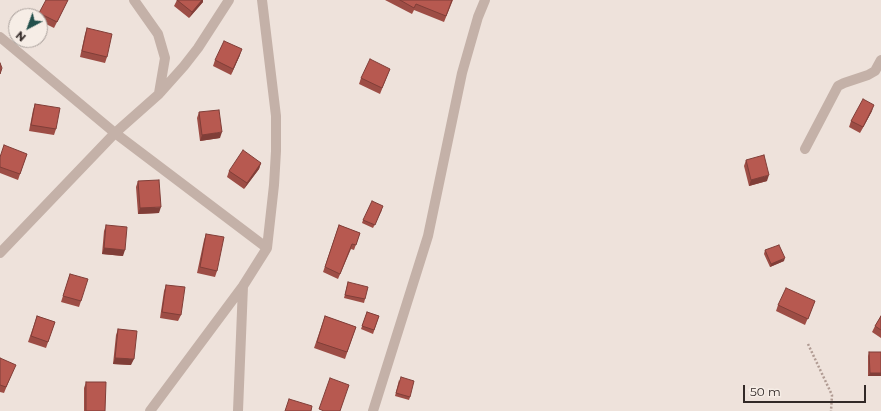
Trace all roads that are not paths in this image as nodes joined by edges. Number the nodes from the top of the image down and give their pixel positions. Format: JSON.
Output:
{"nodes":[{"id":1,"x":134,"y":0,"type":"edge"},
{"id":2,"x":229,"y":0,"type":"edge"},
{"id":3,"x":262,"y":0,"type":"edge"},
{"id":4,"x":485,"y":0,"type":"edge"},
{"id":5,"x":0,"y":37,"type":"edge"},
{"id":6,"x":881,"y":60,"type":"edge"},
{"id":7,"x":159,"y":94,"type":"junction"},
{"id":8,"x":115,"y":133,"type":"junction"},
{"id":9,"x":804,"y":149,"type":"dead end"},
{"id":10,"x":268,"y":248,"type":"junction"},
{"id":11,"x":0,"y":253,"type":"edge"},
{"id":12,"x":242,"y":286,"type":"junction"},
{"id":13,"x":150,"y":411,"type":"edge"},
{"id":14,"x":238,"y":411,"type":"edge"},
{"id":15,"x":373,"y":411,"type":"edge"}],
"edges":[{"from":1,"to":7,"type":"street"},
{"from":2,"to":7,"type":"street"},
{"from":3,"to":10,"type":"street"},
{"from":4,"to":15,"type":"street"},
{"from":5,"to":8,"type":"street"},
{"from":6,"to":9,"type":"street"},
{"from":7,"to":8,"type":"street"},
{"from":8,"to":10,"type":"street"},
{"from":8,"to":11,"type":"street"},
{"from":10,"to":12,"type":"street"},
{"from":12,"to":13,"type":"street"},
{"from":12,"to":14,"type":"street"}]}
